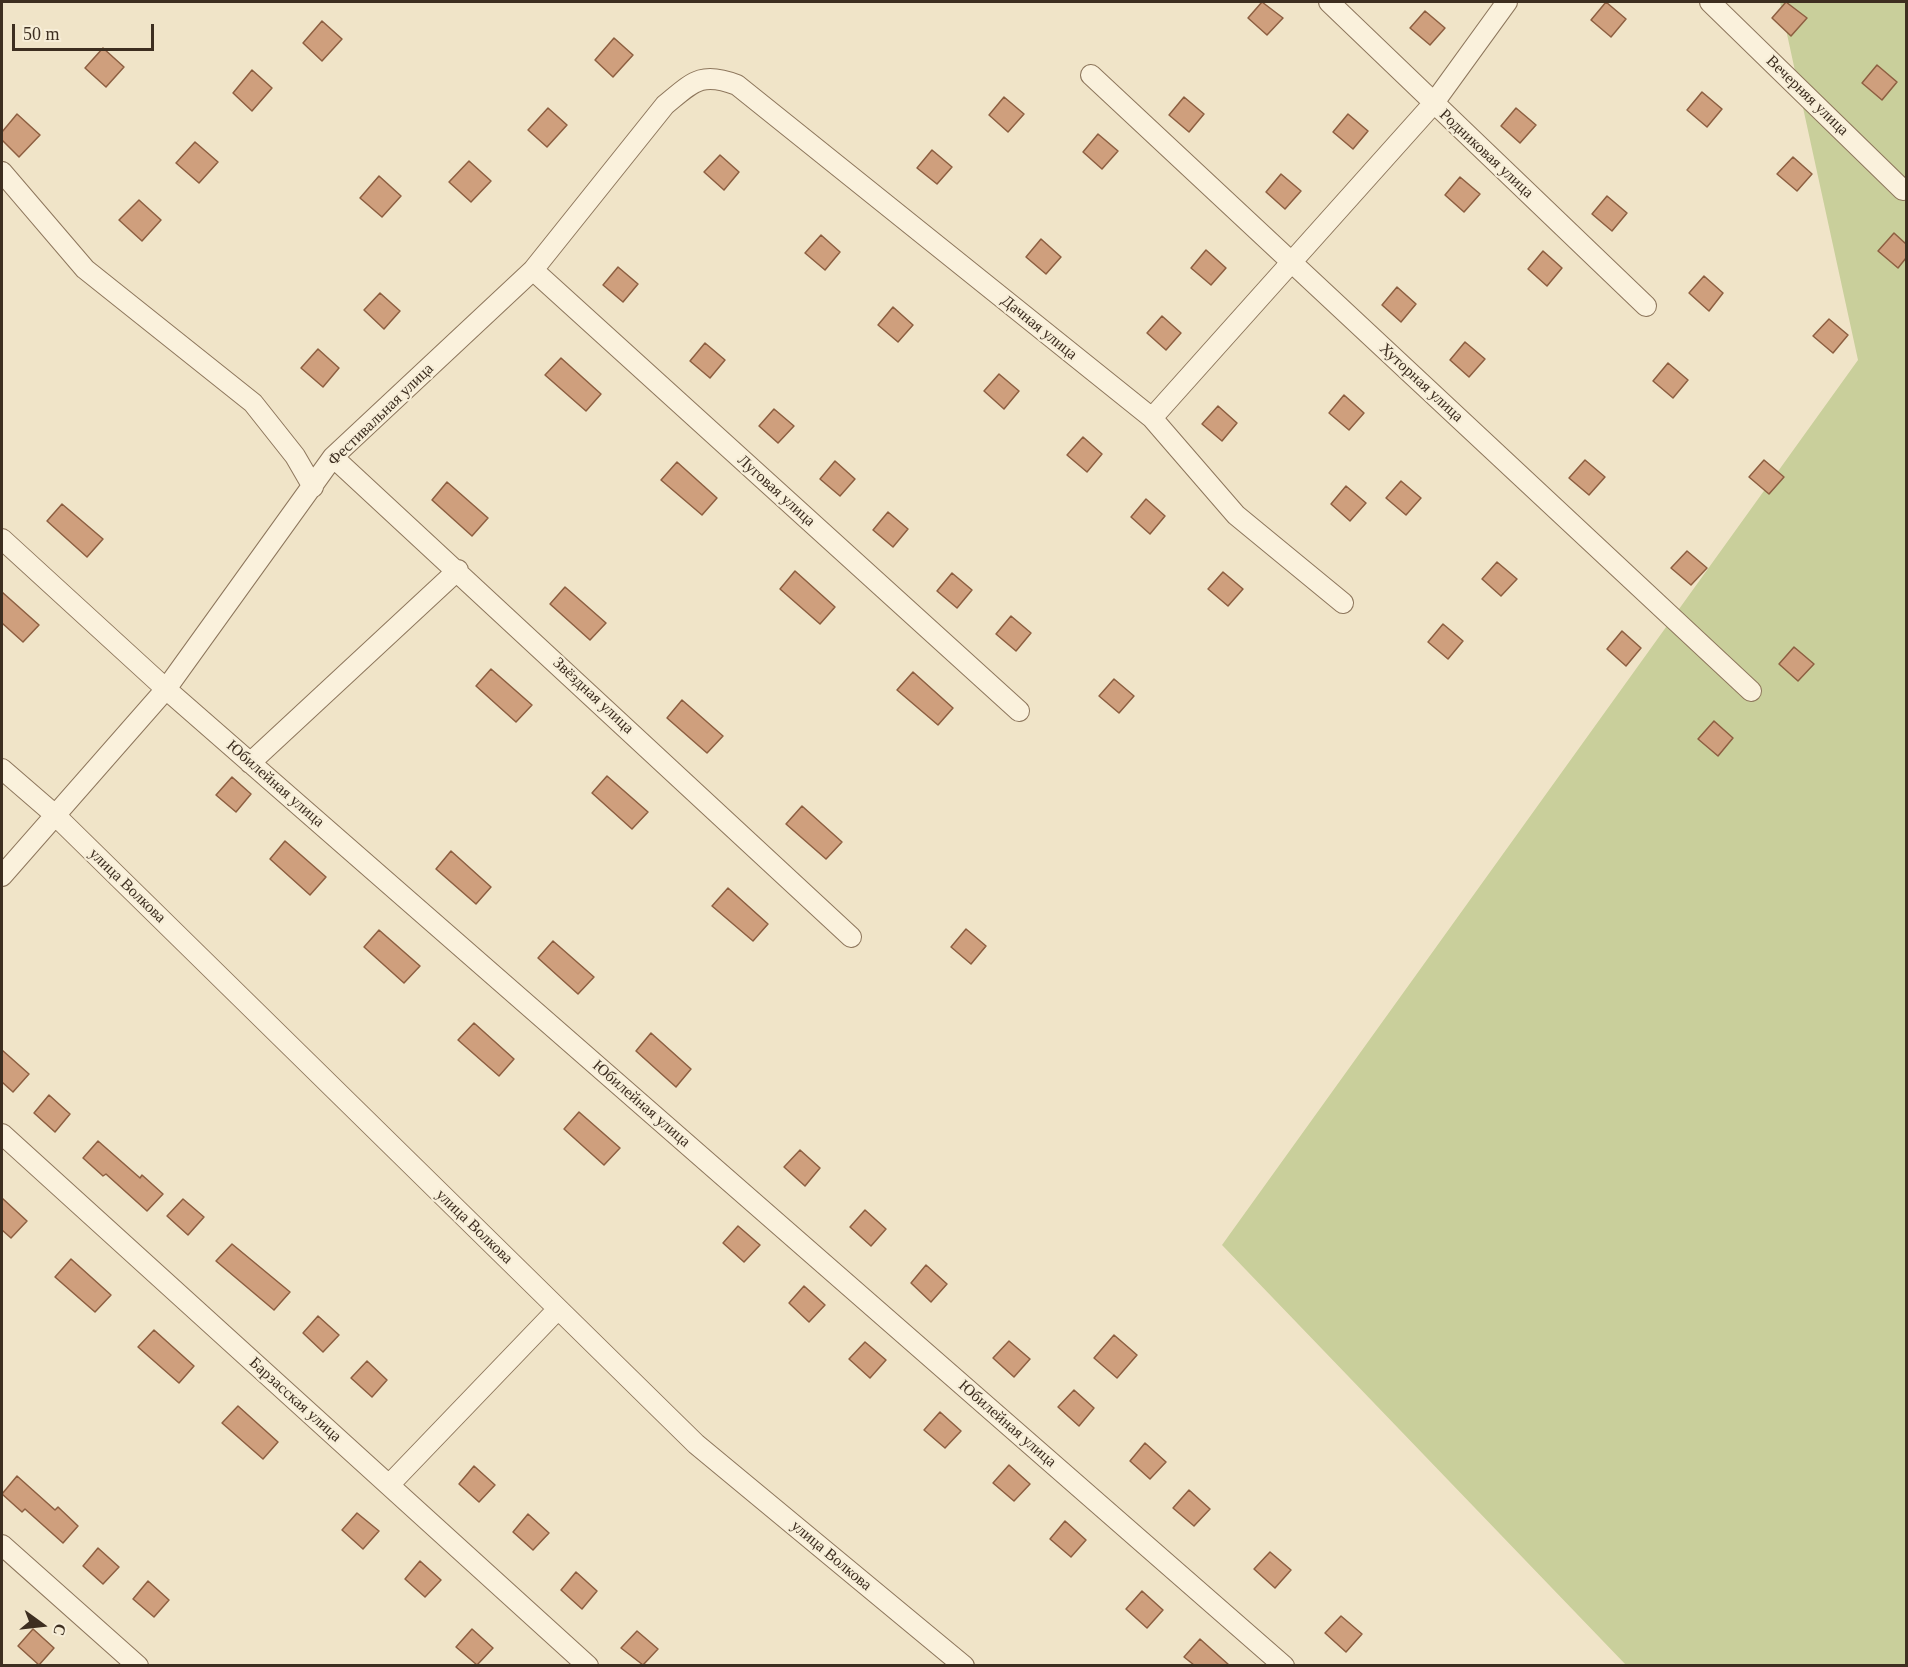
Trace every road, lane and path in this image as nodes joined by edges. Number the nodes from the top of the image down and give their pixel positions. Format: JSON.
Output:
{"nodes":[{"id":1,"x":1329,"y":2,"type":"edge"},
{"id":2,"x":1508,"y":2,"type":"edge"},
{"id":3,"x":1710,"y":2,"type":"edge"},
{"id":4,"x":1091,"y":75,"type":"dead end"},
{"id":5,"x":716,"y":76,"type":"joint"},
{"id":6,"x":1433,"y":104,"type":"junction"},
{"id":7,"x":2,"y":172,"type":"edge"},
{"id":8,"x":1903,"y":190,"type":"dead end"},
{"id":9,"x":1293,"y":264,"type":"junction"},
{"id":10,"x":533,"y":270,"type":"junction"},
{"id":11,"x":1646,"y":306,"type":"dead end"},
{"id":12,"x":1152,"y":418,"type":"junction"},
{"id":13,"x":333,"y":457,"type":"junction"},
{"id":14,"x":313,"y":487,"type":"junction"},
{"id":15,"x":2,"y":539,"type":"edge"},
{"id":16,"x":458,"y":570,"type":"junction"},
{"id":17,"x":1343,"y":603,"type":"dead end"},
{"id":18,"x":166,"y":689,"type":"junction"},
{"id":19,"x":1751,"y":691,"type":"dead end"},
{"id":20,"x":1019,"y":711,"type":"dead end"},
{"id":21,"x":250,"y":763,"type":"junction"},
{"id":22,"x":2,"y":769,"type":"edge"},
{"id":23,"x":54,"y":814,"type":"junction"},
{"id":24,"x":2,"y":876,"type":"edge"},
{"id":25,"x":851,"y":937,"type":"dead end"},
{"id":26,"x":2,"y":1134,"type":"edge"},
{"id":27,"x":558,"y":1309,"type":"junction"},
{"id":28,"x":389,"y":1485,"type":"junction"},
{"id":29,"x":2,"y":1545,"type":"edge"},
{"id":30,"x":138,"y":1665,"type":"edge"},
{"id":31,"x":588,"y":1665,"type":"edge"},
{"id":32,"x":964,"y":1665,"type":"edge"},
{"id":33,"x":1284,"y":1665,"type":"edge"}],
"edges":[{"from":1,"to":6,"type":"street","name":"Родниковая улица"},
{"from":2,"to":6,"type":"street"},
{"from":3,"to":8,"type":"street","name":"Вечерняя улица"},
{"from":4,"to":9,"type":"street","name":"Хуторная улица"},
{"from":5,"to":10,"type":"street","name":"Фестивальная улица"},
{"from":5,"to":12,"type":"street","name":"Дачная улица"},
{"from":6,"to":9,"type":"street"},
{"from":6,"to":11,"type":"street","name":"Родниковая улица"},
{"from":7,"to":14,"type":"street"},
{"from":9,"to":12,"type":"street"},
{"from":9,"to":19,"type":"street","name":"Хуторная улица"},
{"from":10,"to":13,"type":"street","name":"Фестивальная улица"},
{"from":10,"to":20,"type":"street","name":"Луговая улица"},
{"from":12,"to":17,"type":"street","name":"Дачная улица"},
{"from":13,"to":14,"type":"street","name":"Фестивальная улица"},
{"from":13,"to":16,"type":"street","name":"Звёздная улица"},
{"from":14,"to":18,"type":"street","name":"Фестивальная улица"},
{"from":15,"to":18,"type":"street","name":"Юбилейная улица"},
{"from":16,"to":21,"type":"street"},
{"from":16,"to":25,"type":"street","name":"Звёздная улица"},
{"from":18,"to":21,"type":"street","name":"Юбилейная улица"},
{"from":18,"to":23,"type":"street","name":"Фестивальная улица"},
{"from":21,"to":33,"type":"street","name":"Юбилейная улица"},
{"from":22,"to":23,"type":"street","name":"улица Волкова"},
{"from":23,"to":24,"type":"street","name":"Фестивальная улица"},
{"from":23,"to":27,"type":"street","name":"улица Волкова"},
{"from":26,"to":28,"type":"street","name":"Барзасская улица"},
{"from":27,"to":28,"type":"street"},
{"from":27,"to":32,"type":"street","name":"улица Волкова"},
{"from":28,"to":31,"type":"street","name":"Барзасская улица"},
{"from":29,"to":30,"type":"street"}]}
